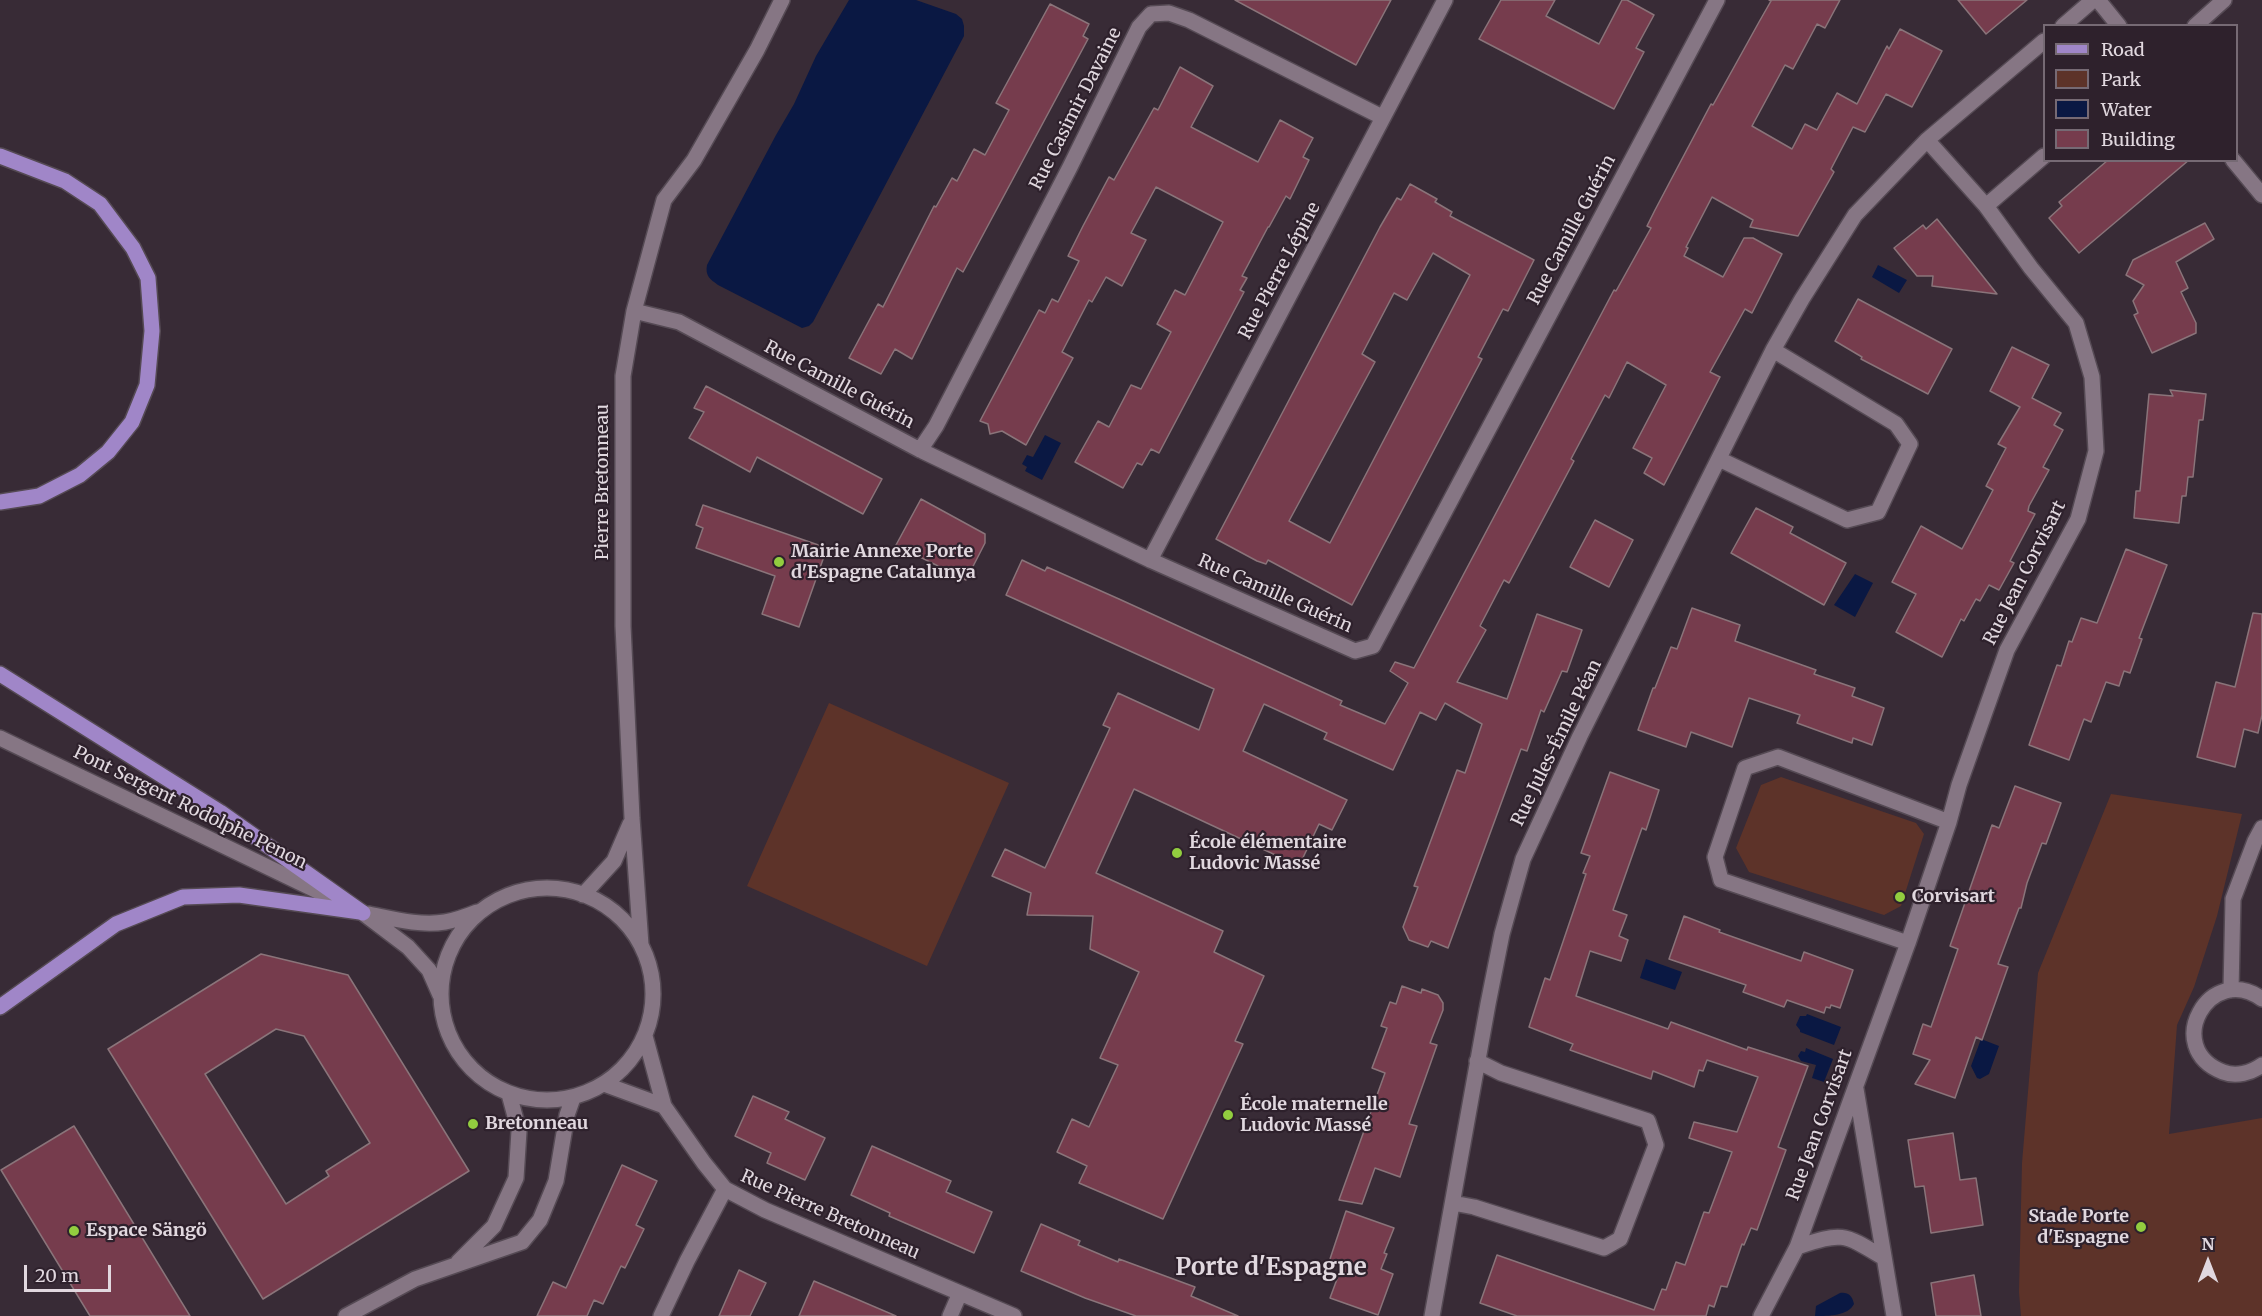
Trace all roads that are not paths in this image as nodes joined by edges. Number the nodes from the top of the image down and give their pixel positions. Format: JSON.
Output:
{"nodes":[{"id":1,"x":782,"y":0,"type":"edge"},
{"id":2,"x":1445,"y":0,"type":"edge"},
{"id":3,"x":1717,"y":0,"type":"edge"},
{"id":4,"x":2095,"y":0,"type":"edge"},
{"id":5,"x":2224,"y":0,"type":"edge"},
{"id":6,"x":2065,"y":24,"type":"edge"},
{"id":7,"x":2117,"y":24,"type":"edge"},
{"id":8,"x":2197,"y":24,"type":"edge"},
{"id":9,"x":2043,"y":42,"type":"edge"},
{"id":10,"x":1382,"y":117,"type":"junction"},
{"id":11,"x":1926,"y":140,"type":"junction"},
{"id":12,"x":0,"y":156,"type":"edge"},
{"id":13,"x":2043,"y":157,"type":"edge"},
{"id":14,"x":2235,"y":162,"type":"edge"},
{"id":15,"x":2262,"y":193,"type":"edge"},
{"id":16,"x":1986,"y":206,"type":"junction"},
{"id":17,"x":634,"y":310,"type":"junction"},
{"id":18,"x":1773,"y":350,"type":"junction"},
{"id":19,"x":921,"y":450,"type":"junction"},
{"id":20,"x":1719,"y":459,"type":"junction"},
{"id":21,"x":0,"y":502,"type":"edge"},
{"id":22,"x":1150,"y":560,"type":"junction"},
{"id":23,"x":0,"y":674,"type":"edge"},
{"id":24,"x":0,"y":738,"type":"edge"},
{"id":25,"x":632,"y":818,"type":"junction"},
{"id":26,"x":1949,"y":822,"type":"junction"},
{"id":27,"x":2262,"y":828,"type":"edge"},
{"id":28,"x":583,"y":895,"type":"junction"},
{"id":29,"x":480,"y":912,"type":"junction"},
{"id":30,"x":363,"y":913,"type":"junction"},
{"id":31,"x":1908,"y":943,"type":"junction"},
{"id":32,"x":641,"y":945,"type":"junction"},
{"id":33,"x":2232,"y":990,"type":"junction"},
{"id":34,"x":440,"y":995,"type":"junction"},
{"id":35,"x":2262,"y":999,"type":"edge"},
{"id":36,"x":0,"y":1007,"type":"edge"},
{"id":37,"x":645,"y":1036,"type":"junction"},
{"id":38,"x":1477,"y":1061,"type":"junction"},
{"id":39,"x":2262,"y":1065,"type":"edge"},
{"id":40,"x":604,"y":1084,"type":"junction"},
{"id":41,"x":1855,"y":1086,"type":"junction"},
{"id":42,"x":509,"y":1094,"type":"junction"},
{"id":43,"x":573,"y":1098,"type":"junction"},
{"id":44,"x":664,"y":1106,"type":"junction"},
{"id":45,"x":725,"y":1189,"type":"junction"},
{"id":46,"x":1453,"y":1203,"type":"junction"},
{"id":47,"x":1797,"y":1247,"type":"junction"},
{"id":48,"x":1884,"y":1258,"type":"junction"},
{"id":49,"x":456,"y":1264,"type":"junction"},
{"id":50,"x":960,"y":1293,"type":"junction"},
{"id":51,"x":346,"y":1316,"type":"edge"},
{"id":52,"x":661,"y":1316,"type":"edge"},
{"id":53,"x":950,"y":1316,"type":"edge"},
{"id":54,"x":1014,"y":1316,"type":"edge"},
{"id":55,"x":1432,"y":1316,"type":"edge"},
{"id":56,"x":1761,"y":1316,"type":"edge"},
{"id":57,"x":1894,"y":1316,"type":"edge"}],
"edges":[{"from":1,"to":17,"type":"street","name":"Pierre Bretonneau"},
{"from":2,"to":10,"type":"street","name":"Rue Pierre Lépine"},
{"from":3,"to":22,"type":"street","name":"Rue Camille Guérin"},
{"from":4,"to":6,"type":"street"},
{"from":4,"to":7,"type":"street"},
{"from":5,"to":8,"type":"street"},
{"from":9,"to":11,"type":"street","name":"Rue Jules-Émile Péan"},
{"from":10,"to":19,"type":"street","name":"Rue Casimir Davaine"},
{"from":10,"to":22,"type":"street","name":"Rue Pierre Lépine"},
{"from":11,"to":16,"type":"street","name":"Rue Jean Corvisart"},
{"from":11,"to":18,"type":"street","name":"Rue Jules-Émile Péan"},
{"from":12,"to":21,"type":"main road"},
{"from":13,"to":16,"type":"street"},
{"from":14,"to":15,"type":"street"},
{"from":16,"to":26,"type":"street","name":"Rue Jean Corvisart"},
{"from":17,"to":19,"type":"street","name":"Rue Camille Guérin"},
{"from":17,"to":25,"type":"street","name":"Pierre Bretonneau"},
{"from":18,"to":20,"type":"street","name":"Rue Jules-Émile Péan"},
{"from":18,"to":20,"type":"street"},
{"from":19,"to":22,"type":"street","name":"Rue Camille Guérin"},
{"from":20,"to":38,"type":"street","name":"Rue Jules-Émile Péan"},
{"from":23,"to":30,"type":"main road"},
{"from":24,"to":30,"type":"street","name":"Pont Sergent Rodolphe Penon"},
{"from":25,"to":28,"type":"street","name":"Pierre Bretonneau"},
{"from":25,"to":32,"type":"street","name":"Pierre Bretonneau"},
{"from":26,"to":31,"type":"street","name":"Rue Jean Corvisart"},
{"from":26,"to":31,"type":"street"},
{"from":27,"to":33,"type":"street"},
{"from":28,"to":29,"type":"street"},
{"from":28,"to":32,"type":"street"},
{"from":29,"to":30,"type":"street","name":"Pont Sergent Rodolphe Penon"},
{"from":29,"to":34,"type":"street"},
{"from":30,"to":34,"type":"street","name":"Pont Sergent Rodolphe Penon"},
{"from":30,"to":36,"type":"main road"},
{"from":31,"to":41,"type":"street","name":"Rue Jean Corvisart"},
{"from":32,"to":37,"type":"street"},
{"from":33,"to":35,"type":"street"},
{"from":33,"to":39,"type":"street"},
{"from":34,"to":42,"type":"street"},
{"from":37,"to":40,"type":"street"},
{"from":37,"to":44,"type":"street","name":"Rue Pierre Bretonneau"},
{"from":38,"to":46,"type":"street","name":"Rue Jules-Émile Péan"},
{"from":38,"to":46,"type":"street"},
{"from":40,"to":43,"type":"street"},
{"from":40,"to":44,"type":"street"},
{"from":41,"to":47,"type":"street","name":"Rue Jean Corvisart"},
{"from":41,"to":48,"type":"street"},
{"from":42,"to":43,"type":"street"},
{"from":42,"to":49,"type":"street"},
{"from":43,"to":49,"type":"street"},
{"from":44,"to":45,"type":"street","name":"Rue Pierre Bretonneau"},
{"from":45,"to":50,"type":"street","name":"Rue Pierre Bretonneau"},
{"from":45,"to":52,"type":"street"},
{"from":46,"to":55,"type":"street","name":"Rue Jules-Émile Péan"},
{"from":47,"to":48,"type":"street"},
{"from":47,"to":56,"type":"street","name":"Rue Jean Corvisart"},
{"from":48,"to":57,"type":"street"},
{"from":49,"to":51,"type":"street"},
{"from":50,"to":53,"type":"street"},
{"from":50,"to":54,"type":"street","name":"Rue Pierre Bretonneau"}]}
